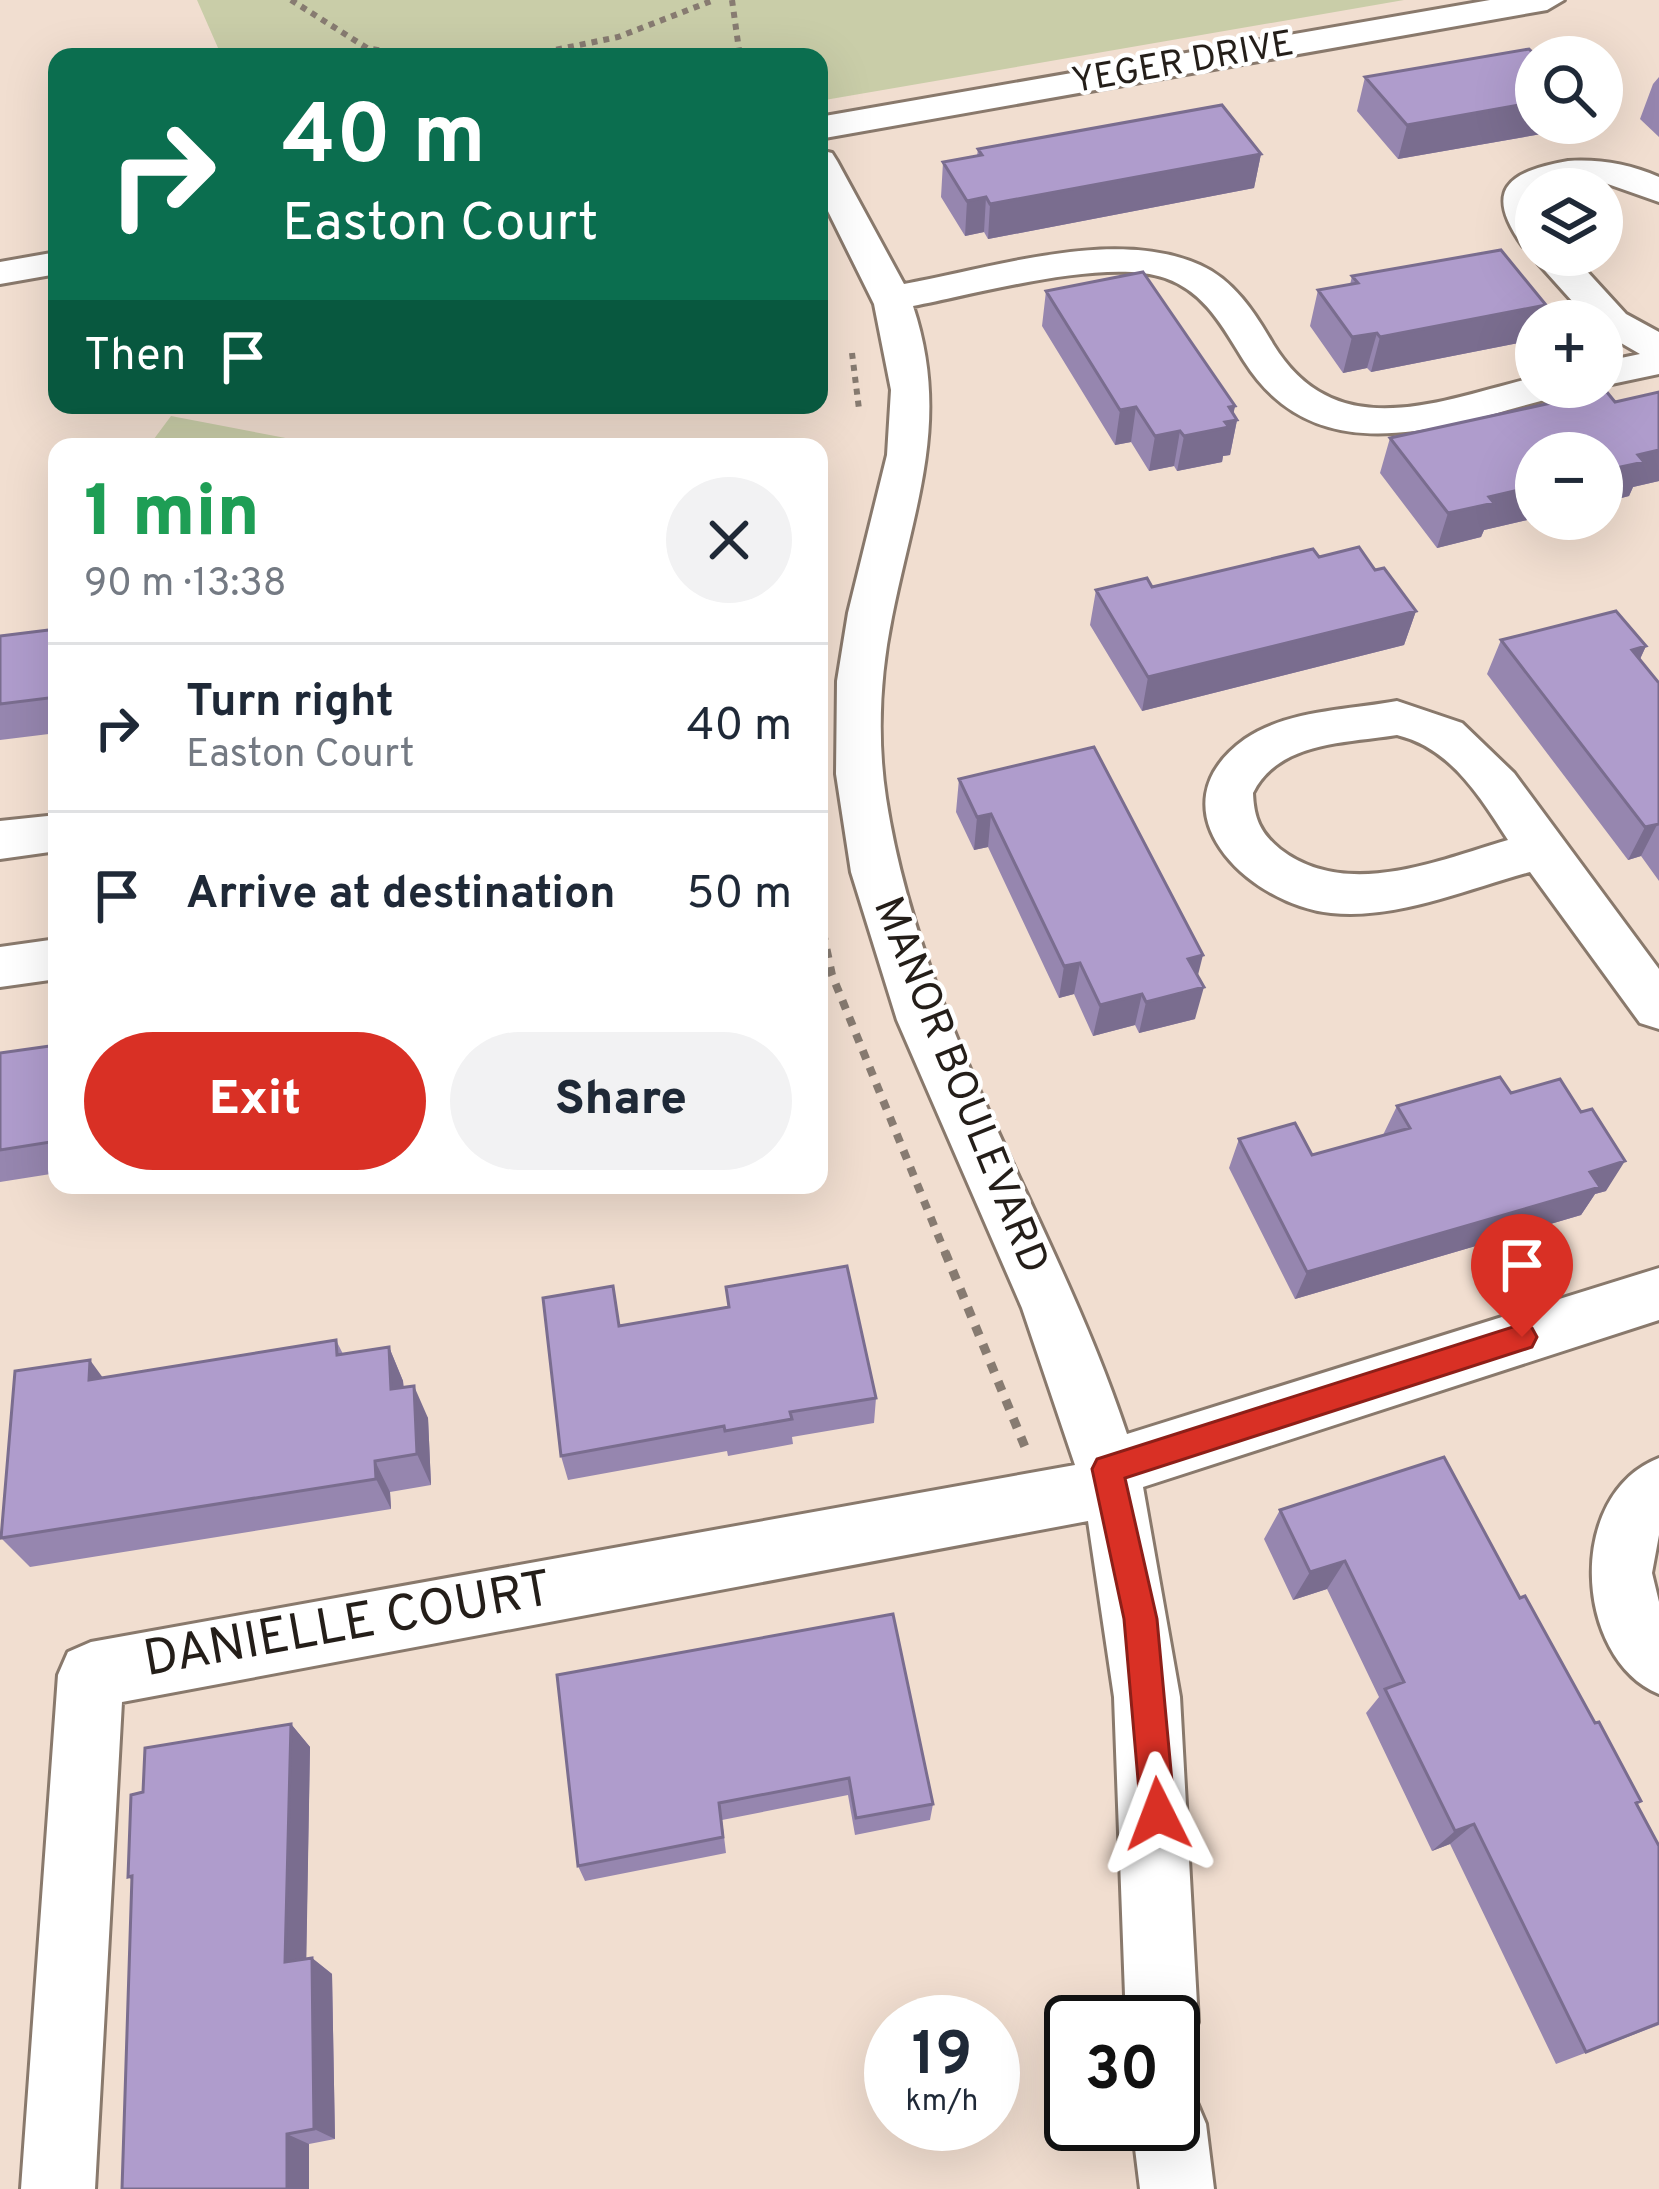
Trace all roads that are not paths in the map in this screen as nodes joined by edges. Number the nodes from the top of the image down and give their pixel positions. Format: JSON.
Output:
{"nodes":[{"id":1,"x":1547,"y":0,"type":"edge"},
{"id":2,"x":1420,"y":11,"type":"edge"},
{"id":3,"x":828,"y":126,"type":"edge"},
{"id":4,"x":1623,"y":177,"type":"edge"},
{"id":5,"x":828,"y":178,"type":"edge"},
{"id":6,"x":1659,"y":191,"type":"edge"},
{"id":7,"x":48,"y":264,"type":"edge"},
{"id":8,"x":0,"y":273,"type":"edge"},
{"id":9,"x":1570,"y":276,"type":"edge"},
{"id":10,"x":892,"y":298,"type":"junction"},
{"id":11,"x":1659,"y":348,"type":"edge"},
{"id":12,"x":1659,"y":362,"type":"edge"},
{"id":13,"x":1623,"y":370,"type":"edge"},
{"id":14,"x":1515,"y":394,"type":"edge"},
{"id":15,"x":840,"y":795,"type":"edge"},
{"id":16,"x":48,"y":834,"type":"edge"},
{"id":17,"x":0,"y":841,"type":"edge"},
{"id":18,"x":1541,"y":850,"type":"junction"},
{"id":19,"x":48,"y":960,"type":"edge"},
{"id":20,"x":0,"y":967,"type":"edge"},
{"id":21,"x":1659,"y":1008,"type":"edge"},
{"id":22,"x":1659,"y":1294,"type":"edge"},
{"id":23,"x":1110,"y":1478,"type":"junction"},
{"id":24,"x":1659,"y":1487,"type":"edge"},
{"id":25,"x":1659,"y":1662,"type":"edge"},
{"id":26,"x":1161,"y":1995,"type":"edge"},
{"id":27,"x":1172,"y":2151,"type":"edge"},
{"id":28,"x":58,"y":2189,"type":"edge"},
{"id":29,"x":1177,"y":2189,"type":"edge"}],
"edges":[{"from":1,"to":2,"type":"street","name":"YEGER DRIVE"},
{"from":2,"to":3,"type":"street","name":"YEGER DRIVE"},
{"from":4,"to":6,"type":"street"},
{"from":5,"to":10,"type":"street","name":"MANOR BOULEVARD"},
{"from":7,"to":8,"type":"street"},
{"from":9,"to":11,"type":"street"},
{"from":10,"to":14,"type":"street"},
{"from":10,"to":15,"type":"street","name":"MANOR BOULEVARD"},
{"from":12,"to":13,"type":"street"},
{"from":15,"to":23,"type":"street","name":"MANOR BOULEVARD"},
{"from":16,"to":17,"type":"street"},
{"from":18,"to":18,"type":"street"},
{"from":18,"to":21,"type":"street"},
{"from":19,"to":20,"type":"street"},
{"from":22,"to":23,"type":"street","name":"DANIELLE COURT"},
{"from":23,"to":26,"type":"street","name":"MANOR BOULEVARD"},
{"from":23,"to":28,"type":"street","name":"DANIELLE COURT"},
{"from":24,"to":25,"type":"street"},
{"from":27,"to":29,"type":"street"}]}
